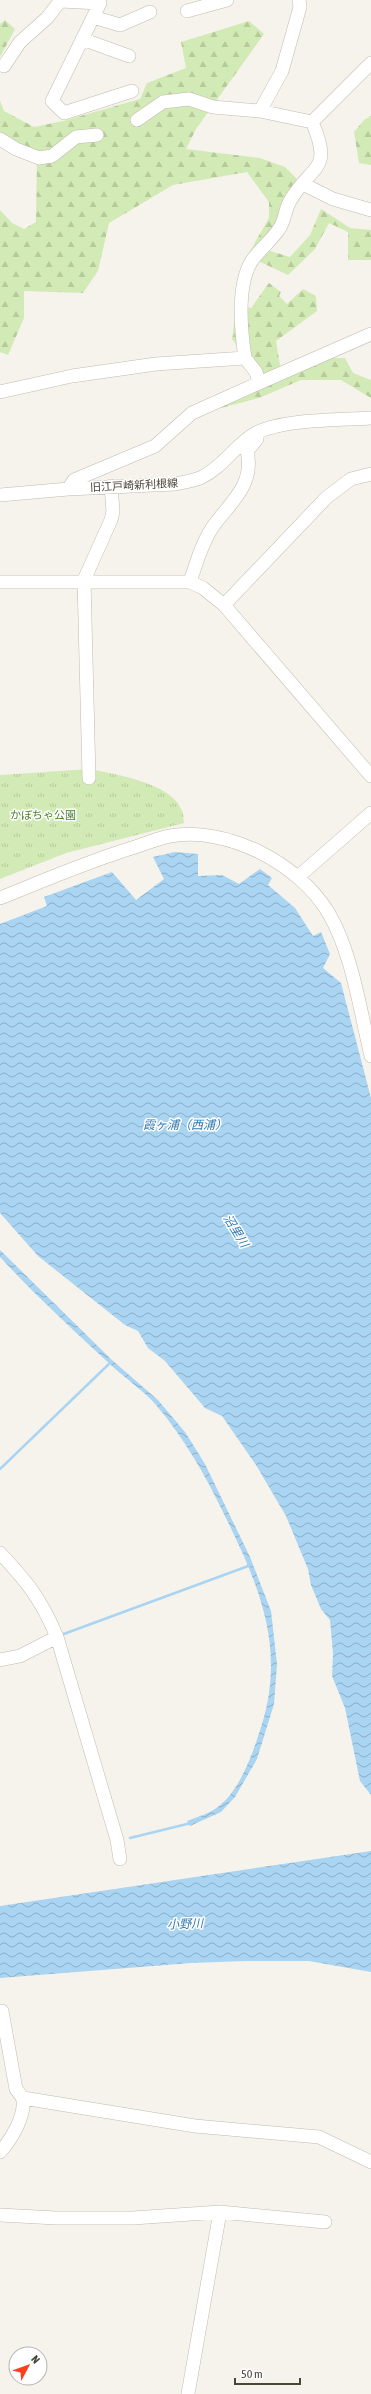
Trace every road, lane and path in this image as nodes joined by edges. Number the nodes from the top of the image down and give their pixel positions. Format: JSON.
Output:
{"nodes":[{"id":1,"x":60,"y":0,"type":"edge"},
{"id":2,"x":227,"y":0,"type":"edge"},
{"id":3,"x":299,"y":0,"type":"edge"},
{"id":4,"x":187,"y":11,"type":"dead end"},
{"id":5,"x":150,"y":12,"type":"dead end"},
{"id":6,"x":93,"y":17,"type":"junction"},
{"id":7,"x":82,"y":39,"type":"junction"},
{"id":8,"x":129,"y":56,"type":"dead end"},
{"id":9,"x":371,"y":63,"type":"edge"},
{"id":10,"x":4,"y":66,"type":"dead end"},
{"id":11,"x":132,"y":91,"type":"dead end"},
{"id":12,"x":260,"y":111,"type":"junction"},
{"id":13,"x":137,"y":120,"type":"dead end"},
{"id":14,"x":312,"y":122,"type":"junction"},
{"id":15,"x":97,"y":135,"type":"dead end"},
{"id":16,"x":0,"y":139,"type":"edge"},
{"id":17,"x":303,"y":184,"type":"junction"},
{"id":18,"x":371,"y":210,"type":"edge"},
{"id":19,"x":371,"y":334,"type":"edge"},
{"id":20,"x":245,"y":358,"type":"junction"},
{"id":21,"x":259,"y":383,"type":"junction"},
{"id":22,"x":0,"y":392,"type":"edge"},
{"id":23,"x":371,"y":418,"type":"edge"},
{"id":24,"x":256,"y":433,"type":"junction"},
{"id":25,"x":371,"y":474,"type":"edge"},
{"id":26,"x":111,"y":486,"type":"junction"},
{"id":27,"x":68,"y":489,"type":"junction"},
{"id":28,"x":0,"y":495,"type":"edge"},
{"id":29,"x":84,"y":580,"type":"junction"},
{"id":30,"x":0,"y":582,"type":"edge"},
{"id":31,"x":190,"y":582,"type":"junction"},
{"id":32,"x":224,"y":605,"type":"junction"},
{"id":33,"x":371,"y":776,"type":"edge"},
{"id":34,"x":89,"y":778,"type":"dead end"},
{"id":35,"x":371,"y":814,"type":"edge"},
{"id":36,"x":299,"y":876,"type":"junction"},
{"id":37,"x":0,"y":898,"type":"edge"},
{"id":38,"x":371,"y":1056,"type":"edge"},
{"id":39,"x":0,"y":1553,"type":"edge"},
{"id":40,"x":57,"y":1637,"type":"junction"},
{"id":41,"x":0,"y":1660,"type":"edge"},
{"id":42,"x":120,"y":1859,"type":"dead end"},
{"id":43,"x":2,"y":2011,"type":"dead end"},
{"id":44,"x":23,"y":2098,"type":"junction"},
{"id":45,"x":0,"y":2152,"type":"edge"},
{"id":46,"x":371,"y":2162,"type":"edge"},
{"id":47,"x":220,"y":2212,"type":"junction"},
{"id":48,"x":0,"y":2215,"type":"edge"},
{"id":49,"x":325,"y":2222,"type":"dead end"},
{"id":50,"x":188,"y":2394,"type":"edge"}],
"edges":[{"from":1,"to":6,"type":"street"},
{"from":1,"to":10,"type":"street"},
{"from":2,"to":4,"type":"street"},
{"from":3,"to":12,"type":"street"},
{"from":5,"to":6,"type":"street"},
{"from":6,"to":7,"type":"street"},
{"from":7,"to":8,"type":"street"},
{"from":7,"to":11,"type":"street"},
{"from":9,"to":14,"type":"street"},
{"from":12,"to":13,"type":"street"},
{"from":12,"to":14,"type":"street"},
{"from":14,"to":17,"type":"street"},
{"from":15,"to":16,"type":"street"},
{"from":17,"to":18,"type":"street"},
{"from":17,"to":20,"type":"street"},
{"from":19,"to":21,"type":"street"},
{"from":20,"to":21,"type":"street"},
{"from":20,"to":22,"type":"street"},
{"from":21,"to":27,"type":"street"},
{"from":23,"to":24,"type":"street","name":"旧江戸崎新利根線"},
{"from":24,"to":26,"type":"street","name":"旧江戸崎新利根線"},
{"from":24,"to":31,"type":"street"},
{"from":25,"to":32,"type":"street"},
{"from":26,"to":27,"type":"street","name":"旧江戸崎新利根線"},
{"from":26,"to":29,"type":"street"},
{"from":27,"to":28,"type":"street","name":"旧江戸崎新利根線"},
{"from":29,"to":30,"type":"street"},
{"from":29,"to":31,"type":"street"},
{"from":29,"to":34,"type":"street"},
{"from":31,"to":32,"type":"street"},
{"from":32,"to":33,"type":"street"},
{"from":35,"to":36,"type":"street"},
{"from":36,"to":37,"type":"street"},
{"from":36,"to":38,"type":"street"},
{"from":39,"to":40,"type":"street"},
{"from":40,"to":41,"type":"street"},
{"from":40,"to":42,"type":"street"},
{"from":43,"to":44,"type":"street"},
{"from":44,"to":45,"type":"street"},
{"from":44,"to":46,"type":"street"},
{"from":47,"to":48,"type":"street"},
{"from":47,"to":49,"type":"street"},
{"from":47,"to":50,"type":"street"}]}
